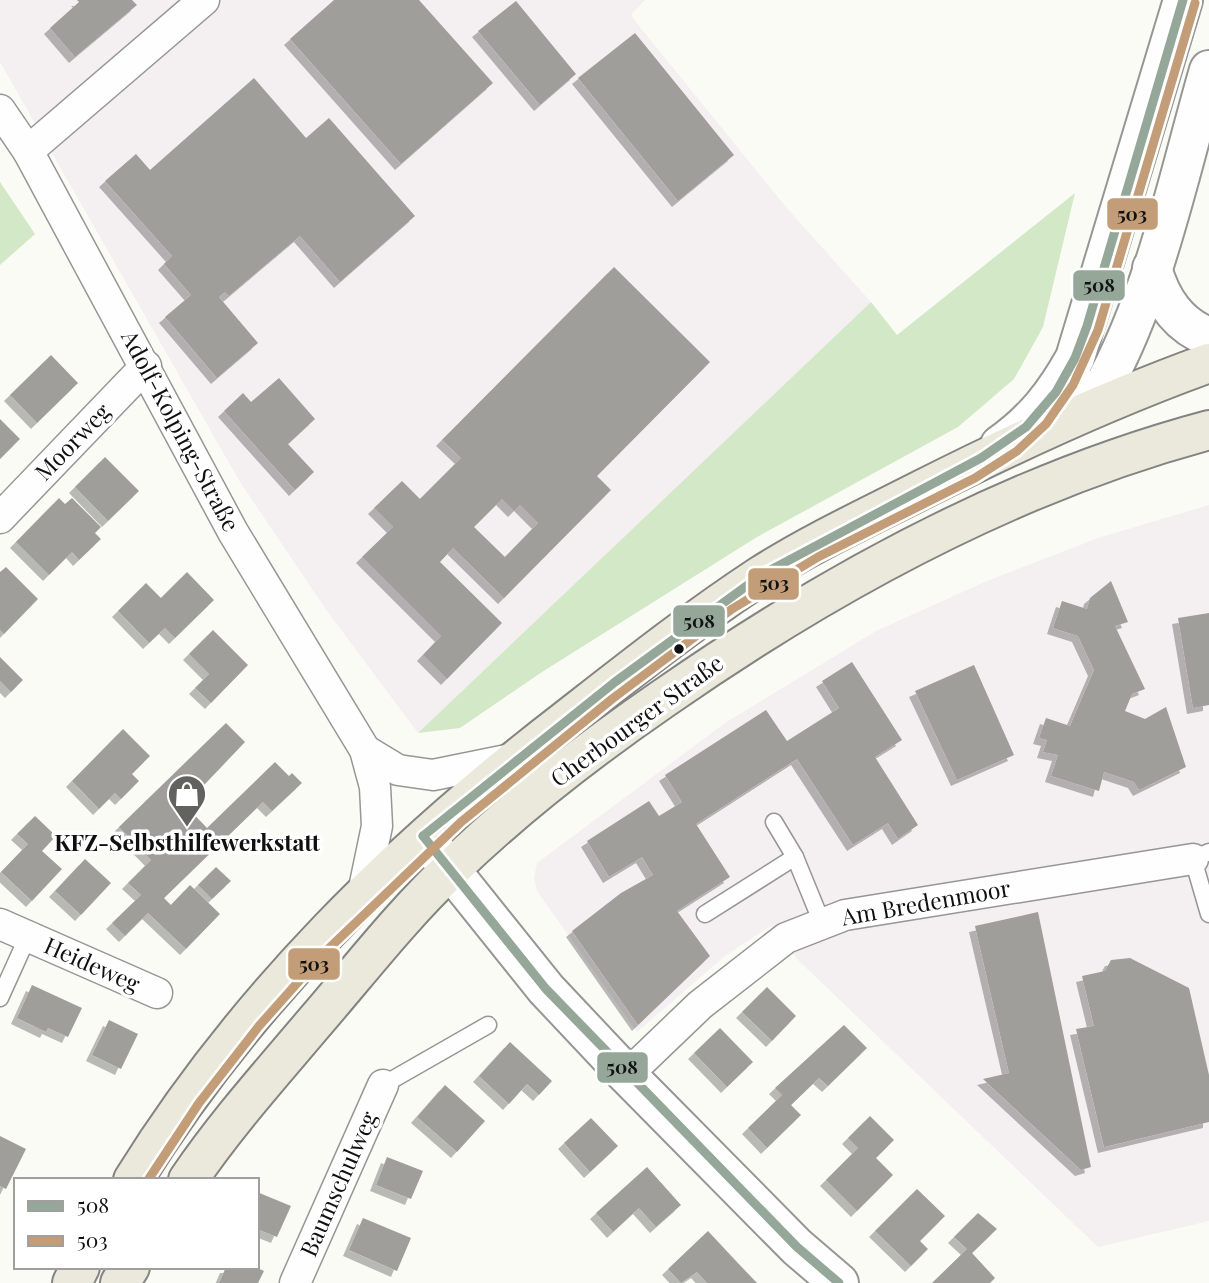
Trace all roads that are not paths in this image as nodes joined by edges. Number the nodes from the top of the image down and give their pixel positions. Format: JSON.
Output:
{"nodes":[{"id":1,"x":204,"y":0,"type":"edge"},
{"id":2,"x":1184,"y":0,"type":"edge"},
{"id":3,"x":1209,"y":70,"type":"edge"},
{"id":4,"x":0,"y":110,"type":"edge"},
{"id":5,"x":28,"y":151,"type":"junction"},
{"id":6,"x":1152,"y":268,"type":"junction"},
{"id":7,"x":1209,"y":337,"type":"edge"},
{"id":8,"x":1075,"y":358,"type":"junction"},
{"id":9,"x":1209,"y":363,"type":"edge"},
{"id":10,"x":146,"y":366,"type":"junction"},
{"id":11,"x":1091,"y":408,"type":"junction"},
{"id":12,"x":1209,"y":430,"type":"edge"},
{"id":13,"x":1139,"y":452,"type":"junction"},
{"id":14,"x":981,"y":458,"type":"junction"},
{"id":15,"x":1010,"y":502,"type":"junction"},
{"id":16,"x":0,"y":518,"type":"edge"},
{"id":17,"x":365,"y":750,"type":"junction"},
{"id":18,"x":517,"y":757,"type":"junction"},
{"id":19,"x":774,"y":822,"type":"dead end"},
{"id":20,"x":423,"y":836,"type":"junction"},
{"id":21,"x":1201,"y":855,"type":"edge"},
{"id":22,"x":795,"y":857,"type":"junction"},
{"id":23,"x":449,"y":870,"type":"junction"},
{"id":24,"x":363,"y":892,"type":"junction"},
{"id":25,"x":705,"y":914,"type":"dead end"},
{"id":26,"x":1209,"y":914,"type":"edge"},
{"id":27,"x":822,"y":923,"type":"junction"},
{"id":28,"x":0,"y":924,"type":"edge"},
{"id":29,"x":28,"y":936,"type":"junction"},
{"id":30,"x":157,"y":993,"type":"dead end"},
{"id":31,"x":0,"y":998,"type":"edge"},
{"id":32,"x":488,"y":1025,"type":"dead end"},
{"id":33,"x":626,"y":1075,"type":"junction"},
{"id":34,"x":383,"y":1085,"type":"joint"},
{"id":35,"x":134,"y":1178,"type":"edge"},
{"id":36,"x":190,"y":1178,"type":"edge"},
{"id":37,"x":296,"y":1283,"type":"edge"},
{"id":38,"x":839,"y":1283,"type":"edge"}],
"edges":[{"from":1,"to":5,"type":"street"},
{"from":2,"to":8,"type":"street"},
{"from":3,"to":6,"type":"street"},
{"from":4,"to":5,"type":"street","name":"Adolf-Kolping-Straße"},
{"from":5,"to":10,"type":"street","name":"Adolf-Kolping-Straße"},
{"from":6,"to":7,"type":"street"},
{"from":6,"to":11,"type":"street"},
{"from":8,"to":11,"type":"street"},
{"from":8,"to":14,"type":"street"},
{"from":9,"to":11,"type":"main road","name":"Cherbourger Straße"},
{"from":10,"to":16,"type":"street","name":"Moorweg"},
{"from":10,"to":17,"type":"street","name":"Adolf-Kolping-Straße"},
{"from":11,"to":13,"type":"main road"},
{"from":11,"to":14,"type":"main road","name":"Cherbourger Straße"},
{"from":11,"to":15,"type":"main road"},
{"from":12,"to":13,"type":"main road","name":"Cherbourger Straße"},
{"from":13,"to":15,"type":"main road","name":"Cherbourger Straße"},
{"from":14,"to":18,"type":"main road","name":"Cherbourger Straße"},
{"from":15,"to":23,"type":"main road","name":"Cherbourger Straße"},
{"from":17,"to":18,"type":"street","name":"Adolf-Kolping-Straße"},
{"from":17,"to":24,"type":"street","name":"Adolf-Kolping-Straße"},
{"from":18,"to":20,"type":"main road","name":"Cherbourger Straße"},
{"from":19,"to":22,"type":"lane"},
{"from":20,"to":23,"type":"street"},
{"from":20,"to":24,"type":"main road","name":"Cherbourger Straße"},
{"from":21,"to":26,"type":"lane"},
{"from":21,"to":27,"type":"street","name":"Am Bredenmoor"},
{"from":22,"to":25,"type":"lane"},
{"from":22,"to":27,"type":"lane"},
{"from":23,"to":33,"type":"street"},
{"from":23,"to":36,"type":"main road","name":"Cherbourger Straße"},
{"from":24,"to":35,"type":"main road","name":"Cherbourger Straße"},
{"from":27,"to":33,"type":"street","name":"Am Bredenmoor"},
{"from":28,"to":29,"type":"street","name":"Heideweg"},
{"from":29,"to":30,"type":"street","name":"Heideweg"},
{"from":29,"to":31,"type":"lane","name":"Heideweg"},
{"from":32,"to":34,"type":"lane"},
{"from":33,"to":38,"type":"street"},
{"from":34,"to":37,"type":"street","name":"Baumschulweg"}]}
